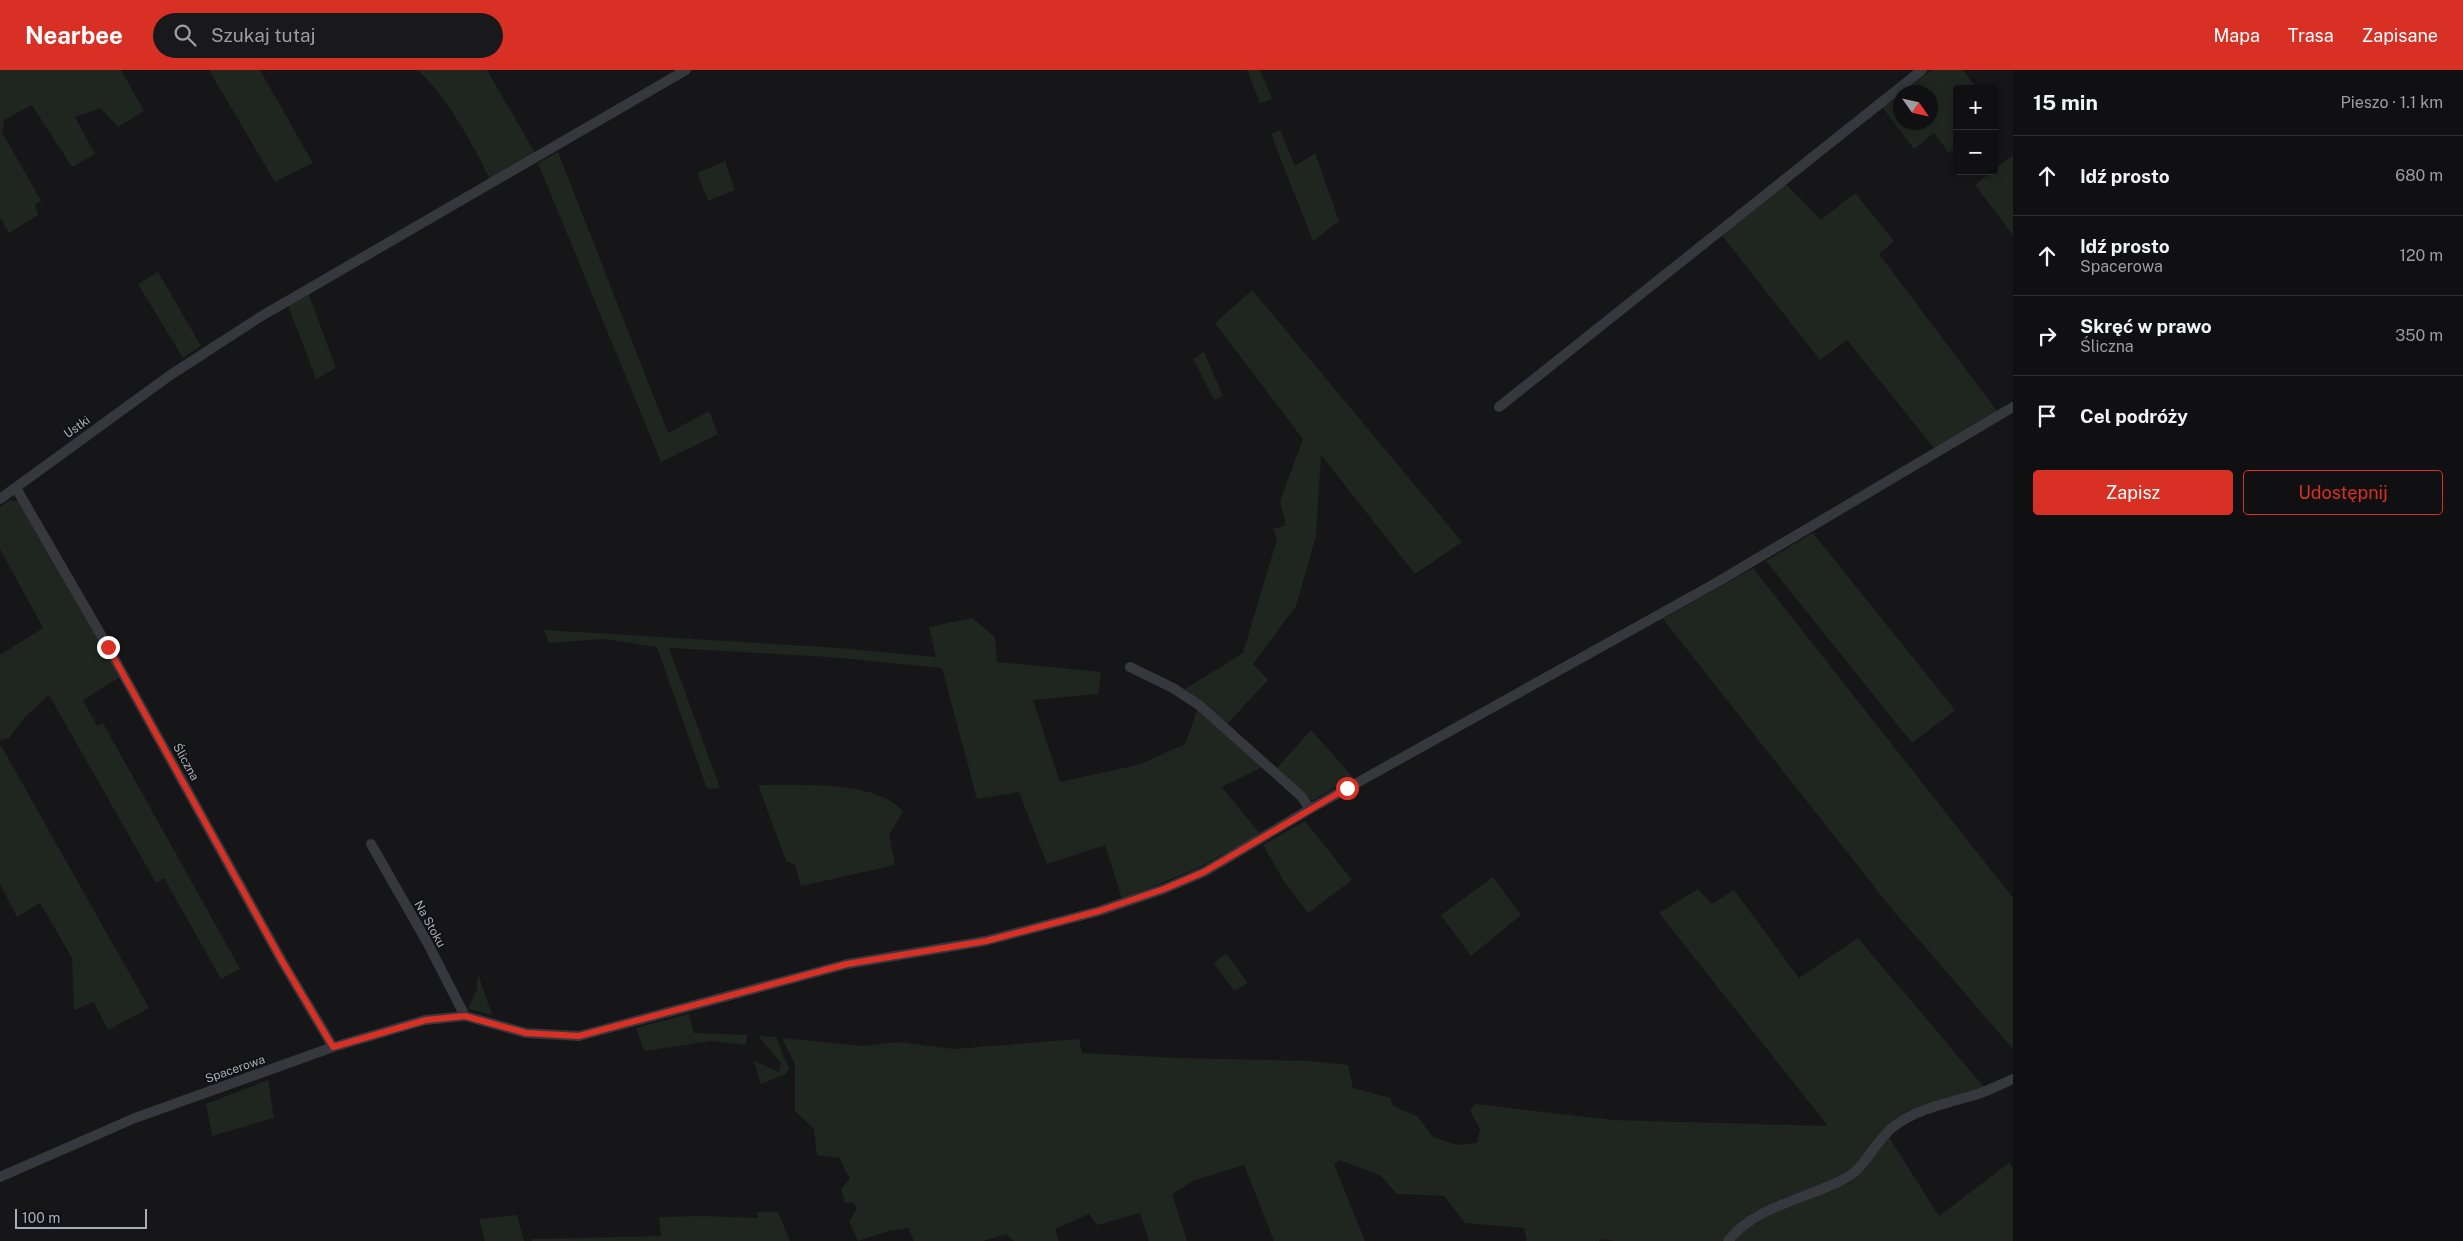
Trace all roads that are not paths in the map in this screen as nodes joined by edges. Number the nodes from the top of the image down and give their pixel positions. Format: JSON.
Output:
{"nodes":[{"id":1,"x":686,"y":70,"type":"edge"},
{"id":2,"x":1922,"y":70,"type":"edge"},
{"id":3,"x":1499,"y":407,"type":"dead end"},
{"id":4,"x":2013,"y":407,"type":"edge"},
{"id":5,"x":16,"y":488,"type":"junction"},
{"id":6,"x":0,"y":499,"type":"edge"},
{"id":7,"x":1130,"y":667,"type":"dead end"},
{"id":8,"x":1310,"y":809,"type":"junction"},
{"id":9,"x":371,"y":844,"type":"dead end"},
{"id":10,"x":465,"y":1016,"type":"junction"},
{"id":11,"x":333,"y":1047,"type":"junction"},
{"id":12,"x":2013,"y":1079,"type":"edge"},
{"id":13,"x":0,"y":1178,"type":"edge"},
{"id":14,"x":1728,"y":1241,"type":"edge"}],
"edges":[{"from":1,"to":5,"type":"street","name":"Ustki"},
{"from":2,"to":3,"type":"street"},
{"from":4,"to":8,"type":"street","name":"Spacerowa"},
{"from":5,"to":6,"type":"street","name":"Ustki"},
{"from":5,"to":11,"type":"street","name":"Śliczna"},
{"from":7,"to":8,"type":"street"},
{"from":8,"to":10,"type":"street","name":"Spacerowa"},
{"from":9,"to":10,"type":"street","name":"Na Stoku"},
{"from":10,"to":11,"type":"street","name":"Spacerowa"},
{"from":11,"to":13,"type":"street","name":"Spacerowa"},
{"from":12,"to":14,"type":"street"}]}
